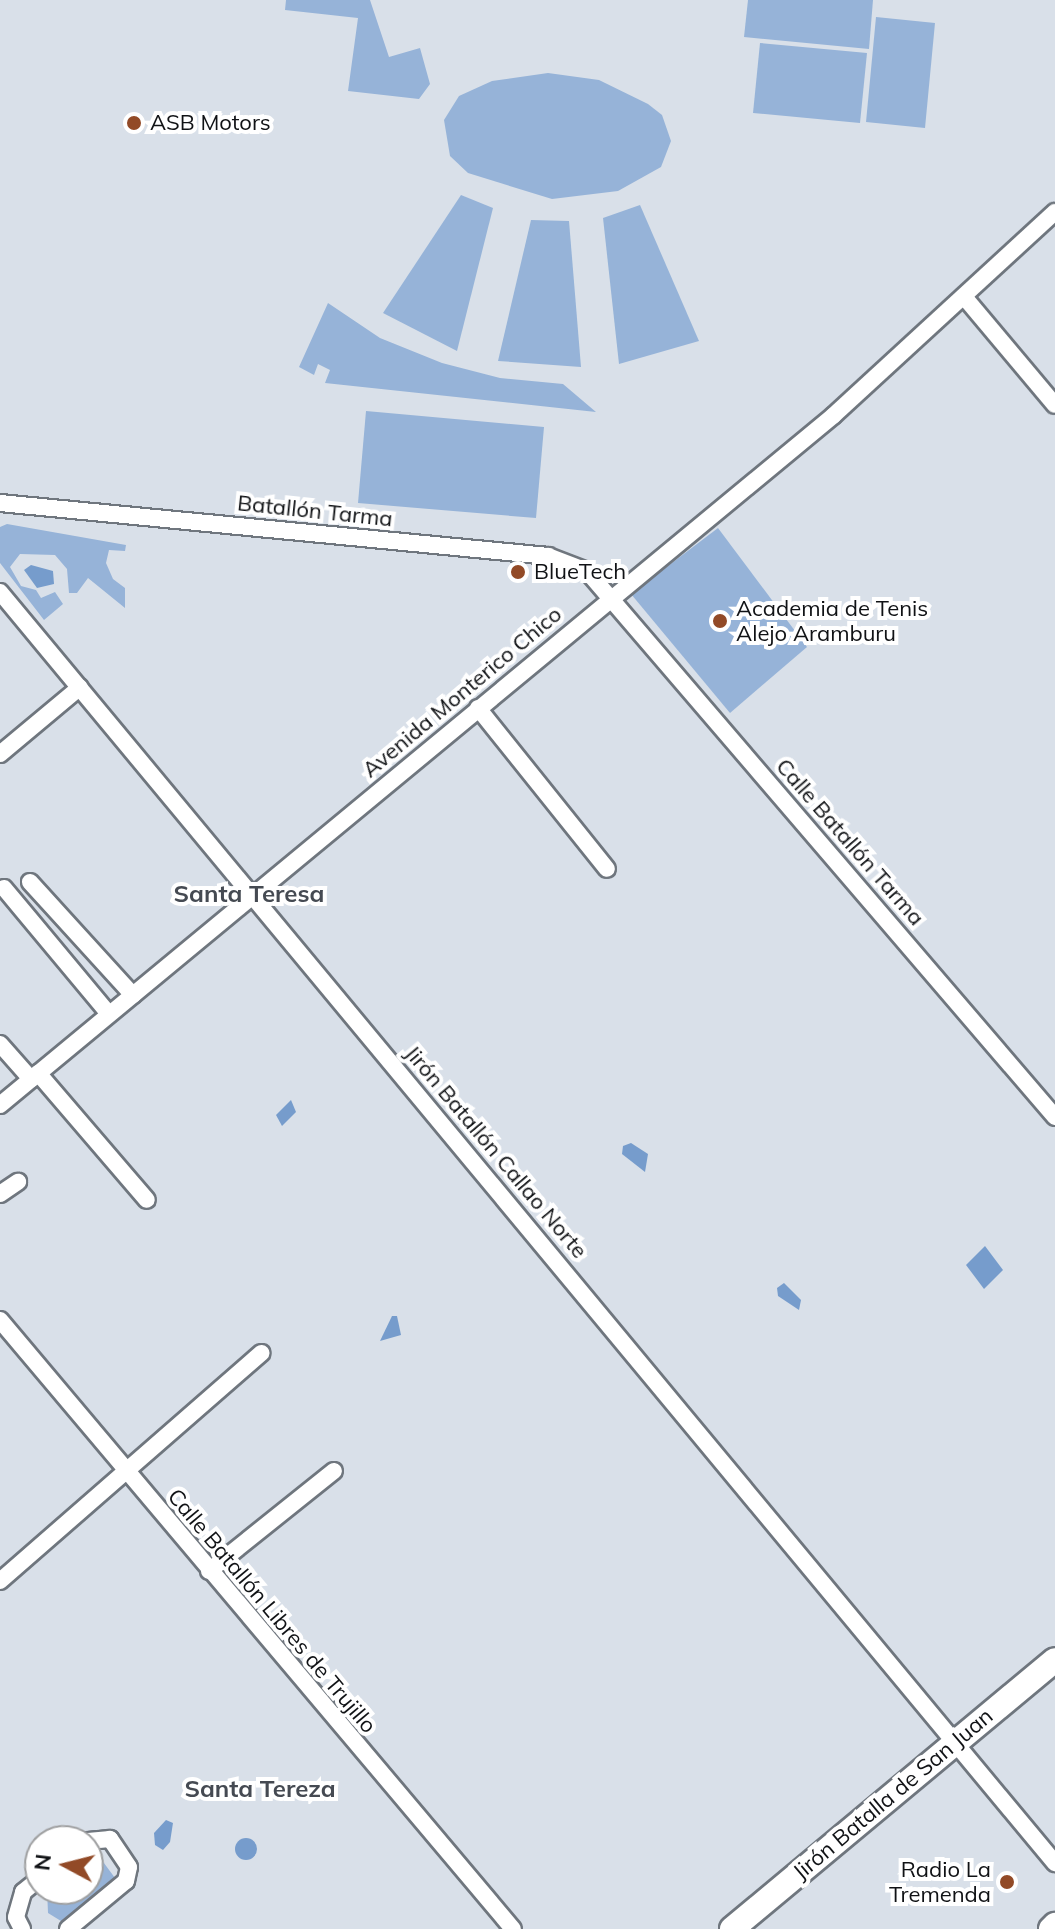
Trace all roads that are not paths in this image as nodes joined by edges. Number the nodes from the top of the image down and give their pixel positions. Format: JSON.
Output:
{"nodes":[{"id":1,"x":1055,"y":212,"type":"edge"},
{"id":2,"x":966,"y":299,"type":"junction"},
{"id":3,"x":1055,"y":405,"type":"edge"},
{"id":4,"x":0,"y":503,"type":"edge"},
{"id":5,"x":611,"y":597,"type":"junction"},
{"id":6,"x":3,"y":602,"type":"edge"},
{"id":7,"x":80,"y":687,"type":"junction"},
{"id":8,"x":478,"y":708,"type":"junction"},
{"id":9,"x":0,"y":754,"type":"edge"},
{"id":10,"x":607,"y":869,"type":"dead end"},
{"id":11,"x":30,"y":882,"type":"dead end"},
{"id":12,"x":4,"y":888,"type":"dead end"},
{"id":13,"x":255,"y":894,"type":"junction"},
{"id":14,"x":133,"y":995,"type":"junction"},
{"id":15,"x":109,"y":1014,"type":"junction"},
{"id":16,"x":0,"y":1044,"type":"edge"},
{"id":17,"x":35,"y":1076,"type":"junction"},
{"id":18,"x":0,"y":1105,"type":"edge"},
{"id":19,"x":1055,"y":1117,"type":"edge"},
{"id":20,"x":18,"y":1182,"type":"dead end"},
{"id":21,"x":0,"y":1194,"type":"edge"},
{"id":22,"x":147,"y":1200,"type":"dead end"},
{"id":23,"x":0,"y":1320,"type":"edge"},
{"id":24,"x":261,"y":1353,"type":"dead end"},
{"id":25,"x":125,"y":1471,"type":"junction"},
{"id":26,"x":334,"y":1471,"type":"dead end"},
{"id":27,"x":209,"y":1571,"type":"junction"},
{"id":28,"x":0,"y":1581,"type":"edge"},
{"id":29,"x":1055,"y":1660,"type":"edge"},
{"id":30,"x":955,"y":1742,"type":"junction"},
{"id":31,"x":104,"y":1840,"type":"edge"},
{"id":32,"x":1055,"y":1863,"type":"edge"},
{"id":33,"x":24,"y":1891,"type":"edge"},
{"id":34,"x":104,"y":1899,"type":"edge"},
{"id":35,"x":97,"y":1905,"type":"edge"},
{"id":36,"x":22,"y":1929,"type":"edge"},
{"id":37,"x":68,"y":1929,"type":"edge"},
{"id":38,"x":513,"y":1929,"type":"edge"},
{"id":39,"x":732,"y":1929,"type":"edge"}],
"edges":[{"from":1,"to":2,"type":"street","name":"Avenida Monterico Chico"},
{"from":2,"to":3,"type":"street"},
{"from":2,"to":5,"type":"street","name":"Avenida Monterico Chico"},
{"from":4,"to":5,"type":"street","name":"Batallón Tarma"},
{"from":5,"to":8,"type":"street","name":"Avenida Monterico Chico"},
{"from":5,"to":19,"type":"street","name":"Calle Batallón Tarma"},
{"from":6,"to":7,"type":"street","name":"Jirón Batallón Callao Norte"},
{"from":7,"to":9,"type":"street"},
{"from":7,"to":13,"type":"street","name":"Jirón Batallón Callao Norte"},
{"from":8,"to":10,"type":"street"},
{"from":8,"to":13,"type":"street","name":"Avenida Monterico Chico"},
{"from":11,"to":14,"type":"street"},
{"from":12,"to":15,"type":"street"},
{"from":13,"to":14,"type":"street","name":"Avenida Monterico Chico"},
{"from":13,"to":30,"type":"street","name":"Jirón Batallón Callao Norte"},
{"from":14,"to":15,"type":"street","name":"Avenida Monterico Chico"},
{"from":15,"to":17,"type":"street","name":"Avenida Monterico Chico"},
{"from":16,"to":17,"type":"street"},
{"from":17,"to":18,"type":"street","name":"Avenida Monterico Chico"},
{"from":17,"to":22,"type":"street"},
{"from":20,"to":21,"type":"street"},
{"from":23,"to":25,"type":"street","name":"Calle Batallón Libres de Trujillo"},
{"from":24,"to":25,"type":"street"},
{"from":25,"to":27,"type":"street","name":"Calle Batallón Libres de Trujillo"},
{"from":25,"to":28,"type":"street"},
{"from":26,"to":27,"type":"street"},
{"from":27,"to":38,"type":"street","name":"Calle Batallón Libres de Trujillo"},
{"from":29,"to":30,"type":"street","name":"Jirón Batalla de San Juan"},
{"from":30,"to":32,"type":"street","name":"Jirón Batallón Callao Norte"},
{"from":30,"to":39,"type":"street","name":"Jirón Batalla de San Juan"},
{"from":31,"to":34,"type":"street"},
{"from":33,"to":36,"type":"street"},
{"from":35,"to":37,"type":"street"}]}
